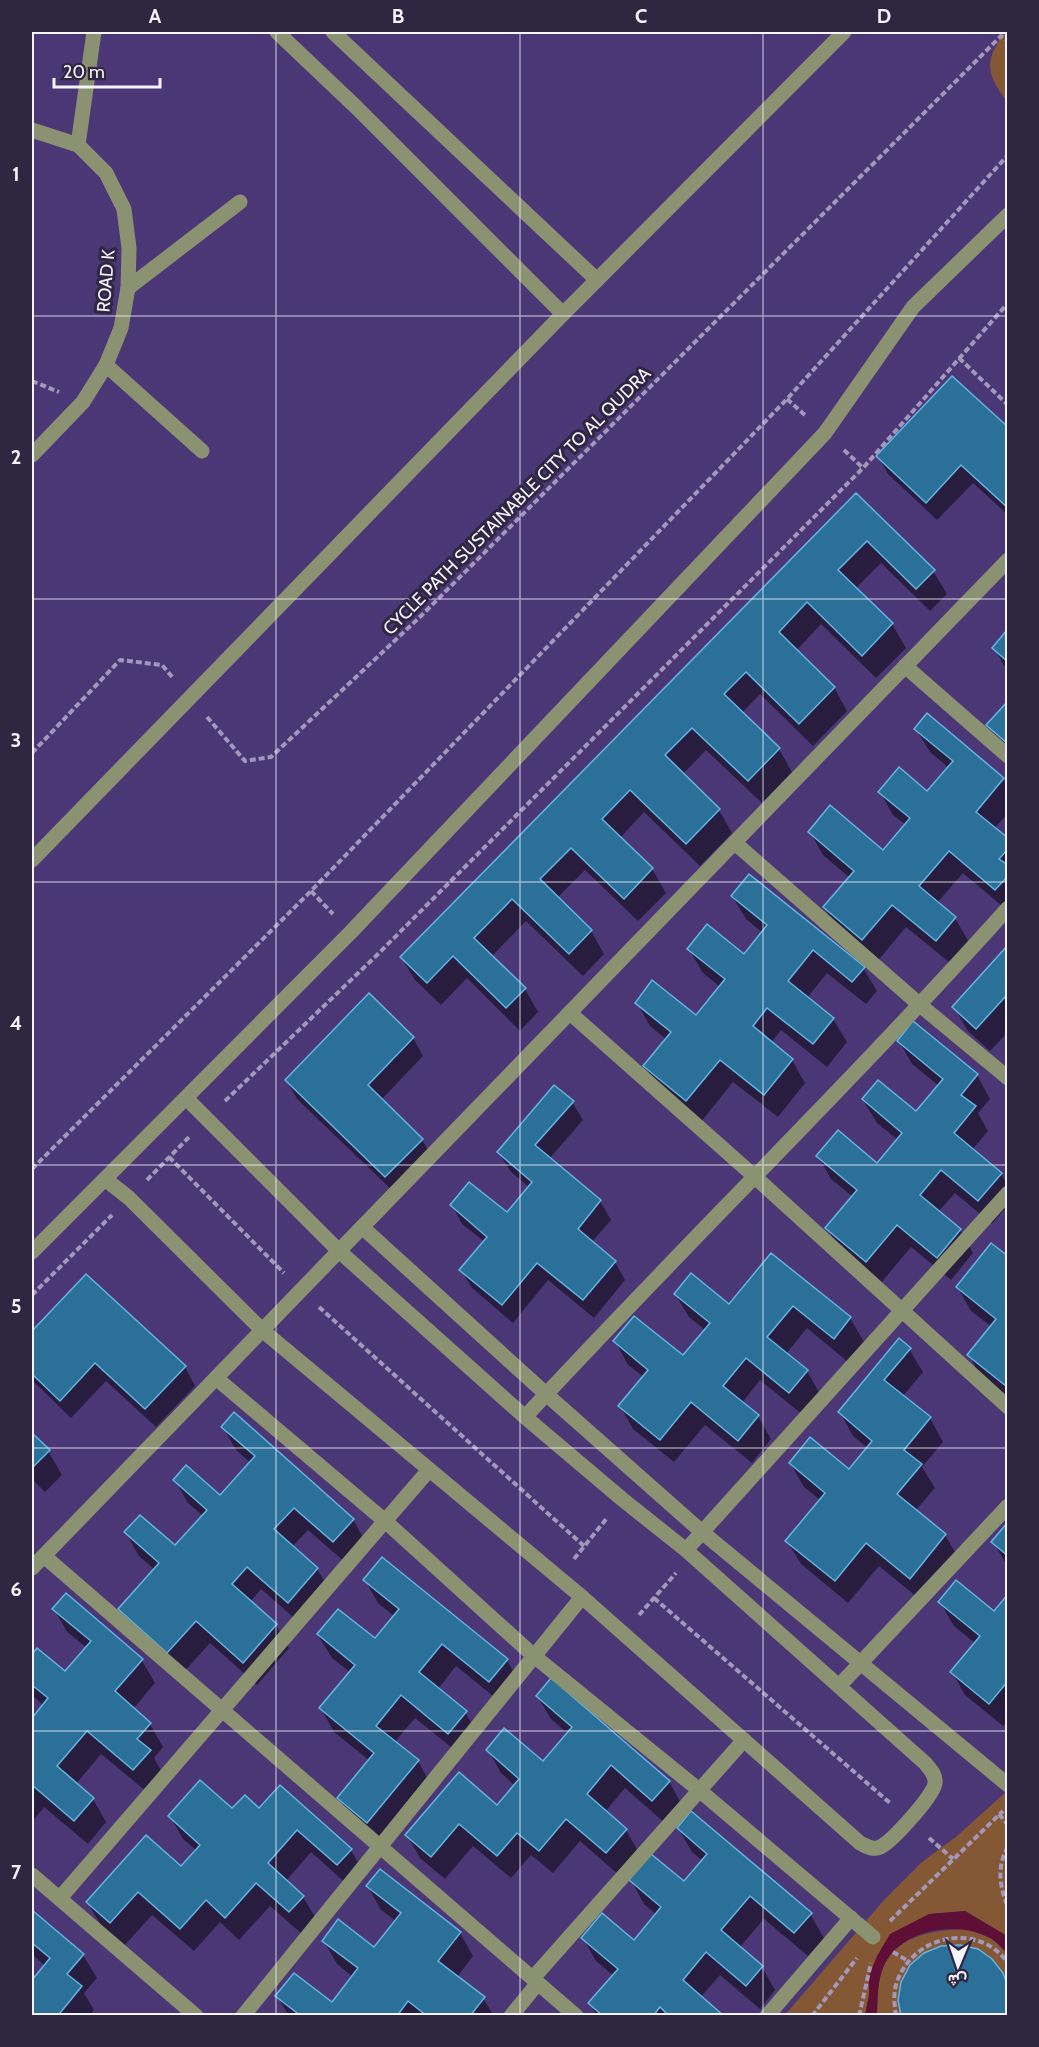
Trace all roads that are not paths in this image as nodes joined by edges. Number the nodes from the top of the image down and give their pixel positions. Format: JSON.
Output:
{"nodes":[{"id":1,"x":94,"y":32,"type":"edge"},
{"id":2,"x":277,"y":32,"type":"edge"},
{"id":3,"x":333,"y":32,"type":"edge"},
{"id":4,"x":844,"y":32,"type":"edge"},
{"id":5,"x":32,"y":130,"type":"edge"},
{"id":6,"x":78,"y":145,"type":"junction"},
{"id":7,"x":240,"y":202,"type":"dead end"},
{"id":8,"x":1008,"y":215,"type":"edge"},
{"id":9,"x":991,"y":231,"type":"junction"},
{"id":10,"x":597,"y":280,"type":"junction"},
{"id":11,"x":129,"y":288,"type":"junction"},
{"id":12,"x":913,"y":308,"type":"junction"},
{"id":13,"x":563,"y":314,"type":"junction"},
{"id":14,"x":106,"y":365,"type":"junction"},
{"id":15,"x":202,"y":451,"type":"dead end"},
{"id":16,"x":32,"y":455,"type":"edge"},
{"id":17,"x":1008,"y":560,"type":"edge"},
{"id":18,"x":905,"y":666,"type":"junction"},
{"id":19,"x":1008,"y":756,"type":"edge"},
{"id":20,"x":735,"y":843,"type":"junction"},
{"id":21,"x":32,"y":860,"type":"edge"},
{"id":22,"x":1008,"y":908,"type":"edge"},
{"id":23,"x":921,"y":1005,"type":"junction"},
{"id":24,"x":570,"y":1013,"type":"junction"},
{"id":25,"x":1008,"y":1078,"type":"edge"},
{"id":26,"x":186,"y":1098,"type":"junction"},
{"id":27,"x":754,"y":1176,"type":"junction"},
{"id":28,"x":105,"y":1179,"type":"junction"},
{"id":29,"x":1008,"y":1193,"type":"edge"},
{"id":30,"x":362,"y":1227,"type":"junction"},
{"id":31,"x":339,"y":1251,"type":"junction"},
{"id":32,"x":32,"y":1252,"type":"edge"},
{"id":33,"x":901,"y":1311,"type":"junction"},
{"id":34,"x":262,"y":1330,"type":"junction"},
{"id":35,"x":216,"y":1378,"type":"junction"},
{"id":36,"x":546,"y":1394,"type":"junction"},
{"id":37,"x":1008,"y":1407,"type":"edge"},
{"id":38,"x":525,"y":1417,"type":"junction"},
{"id":39,"x":429,"y":1470,"type":"junction"},
{"id":40,"x":1008,"y":1506,"type":"edge"},
{"id":41,"x":385,"y":1521,"type":"junction"},
{"id":42,"x":702,"y":1532,"type":"junction"},
{"id":43,"x":689,"y":1553,"type":"junction"},
{"id":44,"x":44,"y":1556,"type":"junction"},
{"id":45,"x":32,"y":1568,"type":"edge"},
{"id":46,"x":582,"y":1597,"type":"junction"},
{"id":47,"x":534,"y":1656,"type":"junction"},
{"id":48,"x":861,"y":1663,"type":"junction"},
{"id":49,"x":839,"y":1686,"type":"junction"},
{"id":50,"x":222,"y":1709,"type":"junction"},
{"id":51,"x":744,"y":1740,"type":"junction"},
{"id":52,"x":1008,"y":1785,"type":"edge"},
{"id":53,"x":699,"y":1790,"type":"junction"},
{"id":54,"x":380,"y":1846,"type":"junction"},
{"id":55,"x":32,"y":1876,"type":"edge"},
{"id":56,"x":60,"y":1898,"type":"junction"},
{"id":57,"x":851,"y":1918,"type":"junction"},
{"id":58,"x":873,"y":1937,"type":"road end"},
{"id":59,"x":536,"y":1981,"type":"junction"},
{"id":60,"x":191,"y":2014,"type":"edge"},
{"id":61,"x":243,"y":2016,"type":"edge"},
{"id":62,"x":512,"y":2016,"type":"edge"},
{"id":63,"x":576,"y":2016,"type":"edge"},
{"id":64,"x":767,"y":2016,"type":"edge"}],
"edges":[{"from":1,"to":6,"type":"street"},
{"from":2,"to":13,"type":"street"},
{"from":3,"to":10,"type":"street"},
{"from":4,"to":10,"type":"street"},
{"from":5,"to":6,"type":"street","name":"ROAD K"},
{"from":6,"to":11,"type":"street","name":"ROAD K"},
{"from":7,"to":11,"type":"street"},
{"from":8,"to":9,"type":"street"},
{"from":9,"to":12,"type":"street"},
{"from":9,"to":12,"type":"street"},
{"from":10,"to":13,"type":"street"},
{"from":11,"to":14,"type":"street","name":"ROAD K"},
{"from":12,"to":26,"type":"street"},
{"from":13,"to":21,"type":"street"},
{"from":14,"to":15,"type":"street"},
{"from":14,"to":16,"type":"street","name":"ROAD K"},
{"from":17,"to":18,"type":"street"},
{"from":18,"to":19,"type":"street"},
{"from":18,"to":20,"type":"street"},
{"from":20,"to":23,"type":"street"},
{"from":20,"to":24,"type":"street"},
{"from":22,"to":23,"type":"street"},
{"from":23,"to":25,"type":"street"},
{"from":23,"to":27,"type":"street"},
{"from":24,"to":27,"type":"street"},
{"from":24,"to":30,"type":"street"},
{"from":26,"to":28,"type":"street"},
{"from":26,"to":31,"type":"street"},
{"from":27,"to":33,"type":"street"},
{"from":27,"to":36,"type":"street"},
{"from":28,"to":32,"type":"street"},
{"from":28,"to":34,"type":"street"},
{"from":29,"to":33,"type":"street"},
{"from":30,"to":31,"type":"street"},
{"from":30,"to":36,"type":"street"},
{"from":31,"to":34,"type":"street"},
{"from":31,"to":38,"type":"street"},
{"from":33,"to":37,"type":"street"},
{"from":33,"to":42,"type":"street"},
{"from":34,"to":35,"type":"street"},
{"from":34,"to":39,"type":"street"},
{"from":35,"to":41,"type":"street"},
{"from":35,"to":44,"type":"street"},
{"from":36,"to":38,"type":"street"},
{"from":36,"to":42,"type":"street"},
{"from":38,"to":43,"type":"street"},
{"from":39,"to":41,"type":"street"},
{"from":39,"to":46,"type":"street"},
{"from":40,"to":48,"type":"street"},
{"from":41,"to":47,"type":"street"},
{"from":41,"to":50,"type":"street"},
{"from":42,"to":43,"type":"street"},
{"from":42,"to":48,"type":"street"},
{"from":43,"to":49,"type":"street"},
{"from":44,"to":45,"type":"street"},
{"from":44,"to":50,"type":"street"},
{"from":46,"to":47,"type":"street"},
{"from":46,"to":51,"type":"street"},
{"from":47,"to":53,"type":"street"},
{"from":47,"to":54,"type":"street"},
{"from":48,"to":49,"type":"street"},
{"from":48,"to":52,"type":"street"},
{"from":49,"to":51,"type":"street"},
{"from":50,"to":54,"type":"street"},
{"from":50,"to":56,"type":"street"},
{"from":51,"to":53,"type":"street"},
{"from":53,"to":57,"type":"street"},
{"from":53,"to":59,"type":"street"},
{"from":54,"to":59,"type":"street"},
{"from":54,"to":61,"type":"street"},
{"from":55,"to":56,"type":"street"},
{"from":56,"to":60,"type":"street"},
{"from":57,"to":58,"type":"street"},
{"from":57,"to":64,"type":"street"},
{"from":59,"to":62,"type":"street"},
{"from":59,"to":63,"type":"street"}]}
